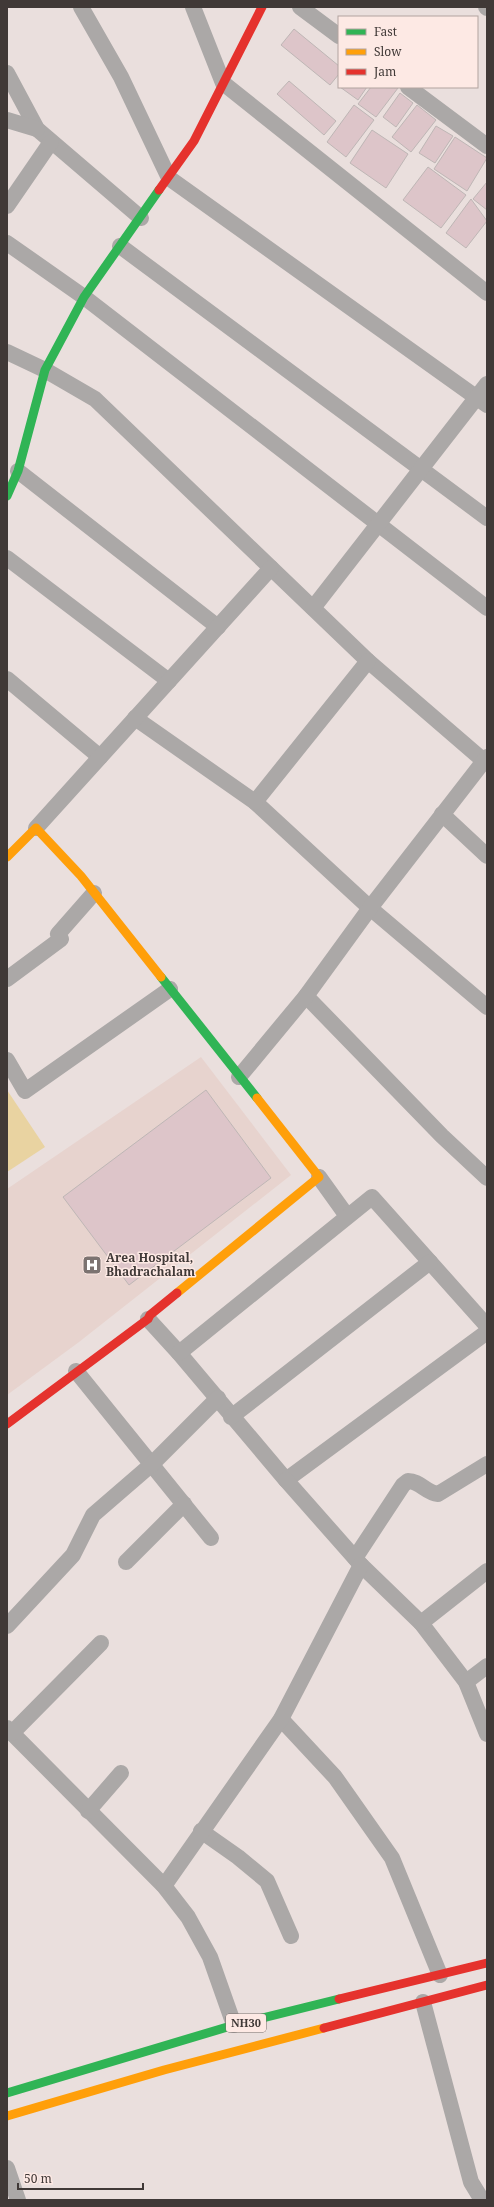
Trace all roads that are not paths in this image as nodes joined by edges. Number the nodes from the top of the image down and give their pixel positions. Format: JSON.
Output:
{"nodes":[{"id":1,"x":82,"y":7,"type":"edge"},
{"id":2,"x":193,"y":7,"type":"edge"},
{"id":3,"x":262,"y":7,"type":"edge"},
{"id":4,"x":300,"y":7,"type":"edge"},
{"id":5,"x":338,"y":35,"type":"edge"},
{"id":6,"x":7,"y":73,"type":"edge"},
{"id":7,"x":223,"y":84,"type":"junction"},
{"id":8,"x":409,"y":88,"type":"edge"},
{"id":9,"x":7,"y":120,"type":"edge"},
{"id":10,"x":37,"y":129,"type":"junction"},
{"id":11,"x":51,"y":142,"type":"junction"},
{"id":12,"x":487,"y":146,"type":"edge"},
{"id":13,"x":169,"y":178,"type":"junction"},
{"id":14,"x":7,"y":206,"type":"edge"},
{"id":15,"x":141,"y":218,"type":"junction"},
{"id":16,"x":7,"y":243,"type":"edge"},
{"id":17,"x":120,"y":246,"type":"junction"},
{"id":18,"x":487,"y":293,"type":"edge"},
{"id":19,"x":84,"y":297,"type":"junction"},
{"id":20,"x":7,"y":352,"type":"edge"},
{"id":21,"x":44,"y":370,"type":"junction"},
{"id":22,"x":487,"y":384,"type":"edge"},
{"id":23,"x":482,"y":401,"type":"edge"},
{"id":24,"x":421,"y":469,"type":"junction"},
{"id":25,"x":13,"y":476,"type":"edge"},
{"id":26,"x":7,"y":496,"type":"edge"},
{"id":27,"x":487,"y":518,"type":"edge"},
{"id":28,"x":378,"y":524,"type":"junction"},
{"id":29,"x":7,"y":558,"type":"edge"},
{"id":30,"x":271,"y":568,"type":"junction"},
{"id":31,"x":313,"y":608,"type":"junction"},
{"id":32,"x":487,"y":608,"type":"edge"},
{"id":33,"x":218,"y":627,"type":"junction"},
{"id":34,"x":368,"y":661,"type":"junction"},
{"id":35,"x":7,"y":679,"type":"edge"},
{"id":36,"x":169,"y":681,"type":"junction"},
{"id":37,"x":135,"y":718,"type":"junction"},
{"id":38,"x":100,"y":757,"type":"junction"},
{"id":39,"x":485,"y":759,"type":"edge"},
{"id":40,"x":255,"y":802,"type":"junction"},
{"id":41,"x":442,"y":814,"type":"junction"},
{"id":42,"x":36,"y":828,"type":"junction"},
{"id":43,"x":487,"y":856,"type":"edge"},
{"id":44,"x":7,"y":857,"type":"edge"},
{"id":45,"x":94,"y":893,"type":"junction"},
{"id":46,"x":370,"y":908,"type":"junction"},
{"id":47,"x":7,"y":979,"type":"edge"},
{"id":48,"x":170,"y":989,"type":"junction"},
{"id":49,"x":306,"y":996,"type":"junction"},
{"id":50,"x":487,"y":1007,"type":"edge"},
{"id":51,"x":7,"y":1060,"type":"edge"},
{"id":52,"x":239,"y":1077,"type":"junction"},
{"id":53,"x":319,"y":1177,"type":"junction"},
{"id":54,"x":487,"y":1178,"type":"edge"},
{"id":55,"x":347,"y":1216,"type":"junction"},
{"id":56,"x":430,"y":1262,"type":"junction"},
{"id":57,"x":148,"y":1319,"type":"junction"},
{"id":58,"x":487,"y":1326,"type":"edge"},
{"id":59,"x":487,"y":1332,"type":"edge"},
{"id":60,"x":179,"y":1353,"type":"junction"},
{"id":61,"x":76,"y":1371,"type":"junction"},
{"id":62,"x":218,"y":1398,"type":"junction"},
{"id":63,"x":231,"y":1417,"type":"junction"},
{"id":64,"x":7,"y":1424,"type":"edge"},
{"id":65,"x":152,"y":1464,"type":"junction"},
{"id":66,"x":487,"y":1464,"type":"edge"},
{"id":67,"x":286,"y":1480,"type":"junction"},
{"id":68,"x":184,"y":1504,"type":"junction"},
{"id":69,"x":211,"y":1538,"type":"dead end"},
{"id":70,"x":126,"y":1562,"type":"dead end"},
{"id":71,"x":358,"y":1562,"type":"junction"},
{"id":72,"x":487,"y":1571,"type":"edge"},
{"id":73,"x":421,"y":1623,"type":"junction"},
{"id":74,"x":7,"y":1626,"type":"edge"},
{"id":75,"x":101,"y":1643,"type":"dead end"},
{"id":76,"x":487,"y":1666,"type":"edge"},
{"id":77,"x":466,"y":1682,"type":"junction"},
{"id":78,"x":281,"y":1719,"type":"junction"},
{"id":79,"x":10,"y":1731,"type":"edge"},
{"id":80,"x":487,"y":1734,"type":"edge"},
{"id":81,"x":122,"y":1772,"type":"dead end"},
{"id":82,"x":88,"y":1811,"type":"junction"},
{"id":83,"x":201,"y":1831,"type":"junction"},
{"id":84,"x":164,"y":1886,"type":"junction"},
{"id":85,"x":291,"y":1936,"type":"dead end"},
{"id":86,"x":487,"y":1963,"type":"edge"},
{"id":87,"x":440,"y":1975,"type":"junction"},
{"id":88,"x":487,"y":1985,"type":"edge"},
{"id":89,"x":423,"y":2002,"type":"junction"},
{"id":90,"x":234,"y":2026,"type":"junction"},
{"id":91,"x":7,"y":2093,"type":"edge"},
{"id":92,"x":7,"y":2116,"type":"edge"},
{"id":93,"x":7,"y":2168,"type":"edge"},
{"id":94,"x":18,"y":2200,"type":"edge"},
{"id":95,"x":482,"y":2200,"type":"edge"}],
"edges":[{"from":1,"to":13,"type":"street"},
{"from":2,"to":7,"type":"street"},
{"from":3,"to":7,"type":"main road"},
{"from":4,"to":5,"type":"street"},
{"from":6,"to":10,"type":"street"},
{"from":7,"to":13,"type":"main road"},
{"from":7,"to":18,"type":"street"},
{"from":8,"to":12,"type":"street"},
{"from":9,"to":10,"type":"street"},
{"from":10,"to":11,"type":"street"},
{"from":11,"to":14,"type":"street"},
{"from":11,"to":15,"type":"street"},
{"from":13,"to":15,"type":"main road"},
{"from":13,"to":23,"type":"street"},
{"from":15,"to":17,"type":"main road"},
{"from":16,"to":19,"type":"street"},
{"from":17,"to":19,"type":"main road"},
{"from":17,"to":24,"type":"street"},
{"from":19,"to":21,"type":"main road"},
{"from":19,"to":28,"type":"street"},
{"from":20,"to":21,"type":"street"},
{"from":21,"to":25,"type":"main road"},
{"from":21,"to":30,"type":"street"},
{"from":22,"to":23,"type":"street"},
{"from":23,"to":24,"type":"street"},
{"from":24,"to":27,"type":"street"},
{"from":24,"to":28,"type":"street"},
{"from":25,"to":26,"type":"main road"},
{"from":25,"to":33,"type":"street"},
{"from":28,"to":31,"type":"street"},
{"from":28,"to":32,"type":"street"},
{"from":29,"to":36,"type":"street"},
{"from":30,"to":31,"type":"street"},
{"from":30,"to":33,"type":"street"},
{"from":31,"to":34,"type":"street"},
{"from":33,"to":36,"type":"street"},
{"from":34,"to":39,"type":"street"},
{"from":34,"to":40,"type":"street"},
{"from":35,"to":38,"type":"street"},
{"from":36,"to":37,"type":"street"},
{"from":37,"to":38,"type":"street"},
{"from":37,"to":40,"type":"street"},
{"from":38,"to":42,"type":"street"},
{"from":39,"to":41,"type":"street"},
{"from":40,"to":46,"type":"street"},
{"from":41,"to":43,"type":"street"},
{"from":41,"to":46,"type":"street"},
{"from":42,"to":44,"type":"main road"},
{"from":42,"to":45,"type":"main road"},
{"from":45,"to":47,"type":"street"},
{"from":45,"to":48,"type":"main road"},
{"from":46,"to":49,"type":"street"},
{"from":46,"to":50,"type":"street"},
{"from":48,"to":51,"type":"street"},
{"from":48,"to":52,"type":"main road"},
{"from":49,"to":52,"type":"street"},
{"from":49,"to":54,"type":"street"},
{"from":52,"to":53,"type":"main road"},
{"from":53,"to":55,"type":"street"},
{"from":53,"to":57,"type":"main road"},
{"from":55,"to":56,"type":"street"},
{"from":55,"to":60,"type":"street"},
{"from":56,"to":58,"type":"street"},
{"from":56,"to":63,"type":"street"},
{"from":57,"to":60,"type":"street"},
{"from":57,"to":61,"type":"main road"},
{"from":59,"to":67,"type":"street"},
{"from":60,"to":62,"type":"street"},
{"from":61,"to":64,"type":"main road"},
{"from":61,"to":65,"type":"street"},
{"from":62,"to":63,"type":"street"},
{"from":62,"to":65,"type":"street"},
{"from":63,"to":67,"type":"street"},
{"from":65,"to":68,"type":"street"},
{"from":65,"to":74,"type":"street"},
{"from":66,"to":71,"type":"street"},
{"from":67,"to":71,"type":"street"},
{"from":68,"to":69,"type":"street"},
{"from":68,"to":70,"type":"street"},
{"from":71,"to":73,"type":"street"},
{"from":71,"to":78,"type":"street"},
{"from":72,"to":73,"type":"street"},
{"from":73,"to":77,"type":"street"},
{"from":75,"to":79,"type":"street"},
{"from":76,"to":77,"type":"street"},
{"from":77,"to":80,"type":"street"},
{"from":78,"to":83,"type":"street"},
{"from":78,"to":87,"type":"street"},
{"from":79,"to":82,"type":"street"},
{"from":81,"to":82,"type":"street"},
{"from":82,"to":84,"type":"street"},
{"from":83,"to":84,"type":"street"},
{"from":83,"to":85,"type":"street"},
{"from":84,"to":90,"type":"street"},
{"from":86,"to":87,"type":"main road","number":"NH30"},
{"from":87,"to":90,"type":"main road","number":"NH30"},
{"from":88,"to":89,"type":"main road","number":"NH30"},
{"from":89,"to":92,"type":"main road","number":"NH30"},
{"from":89,"to":95,"type":"street"},
{"from":90,"to":91,"type":"main road","number":"NH30"},
{"from":93,"to":94,"type":"street"}]}
